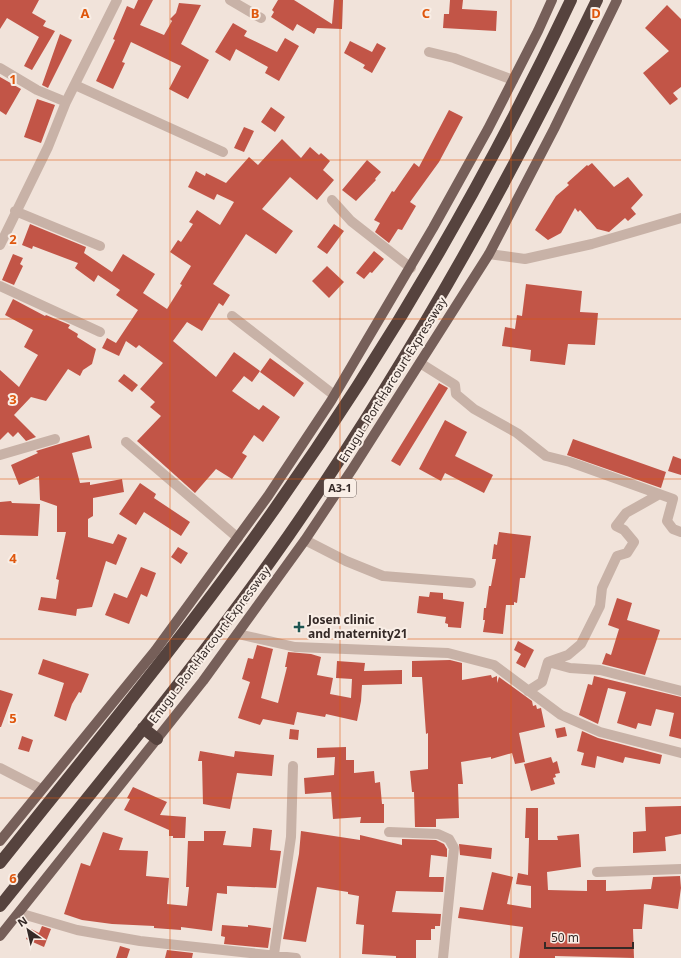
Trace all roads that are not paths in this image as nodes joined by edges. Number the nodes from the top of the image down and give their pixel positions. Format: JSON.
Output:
{"nodes":[{"id":1,"x":117,"y":0,"type":"edge"},
{"id":2,"x":230,"y":0,"type":"edge"},
{"id":3,"x":552,"y":0,"type":"edge"},
{"id":4,"x":571,"y":0,"type":"edge"},
{"id":5,"x":597,"y":0,"type":"edge"},
{"id":6,"x":617,"y":0,"type":"edge"},
{"id":7,"x":261,"y":18,"type":"dead end"},
{"id":8,"x":429,"y":52,"type":"dead end"},
{"id":9,"x":0,"y":68,"type":"edge"},
{"id":10,"x":513,"y":80,"type":"junction"},
{"id":11,"x":74,"y":85,"type":"junction"},
{"id":12,"x":66,"y":102,"type":"junction"},
{"id":13,"x":223,"y":152,"type":"dead end"},
{"id":14,"x":332,"y":200,"type":"dead end"},
{"id":15,"x":15,"y":211,"type":"junction"},
{"id":16,"x":681,"y":218,"type":"edge"},
{"id":17,"x":0,"y":245,"type":"edge"},
{"id":18,"x":100,"y":246,"type":"dead end"},
{"id":19,"x":489,"y":254,"type":"junction"},
{"id":20,"x":411,"y":268,"type":"junction"},
{"id":21,"x":0,"y":286,"type":"edge"},
{"id":22,"x":421,"y":286,"type":"junction"},
{"id":23,"x":439,"y":297,"type":"junction"},
{"id":24,"x":232,"y":316,"type":"dead end"},
{"id":25,"x":100,"y":332,"type":"dead end"},
{"id":26,"x":420,"y":363,"type":"junction"},
{"id":27,"x":334,"y":395,"type":"junction"},
{"id":28,"x":55,"y":439,"type":"dead end"},
{"id":29,"x":126,"y":442,"type":"dead end"},
{"id":30,"x":0,"y":455,"type":"edge"},
{"id":31,"x":658,"y":495,"type":"junction"},
{"id":32,"x":681,"y":532,"type":"edge"},
{"id":33,"x":238,"y":538,"type":"junction"},
{"id":34,"x":305,"y":540,"type":"junction"},
{"id":35,"x":471,"y":583,"type":"dead end"},
{"id":36,"x":238,"y":634,"type":"junction"},
{"id":37,"x":548,"y":662,"type":"junction"},
{"id":38,"x":528,"y":691,"type":"junction"},
{"id":39,"x":681,"y":691,"type":"edge"},
{"id":40,"x":142,"y":728,"type":"junction"},
{"id":41,"x":157,"y":739,"type":"junction"},
{"id":42,"x":681,"y":753,"type":"edge"},
{"id":43,"x":293,"y":766,"type":"dead end"},
{"id":44,"x":0,"y":768,"type":"edge"},
{"id":45,"x":41,"y":789,"type":"junction"},
{"id":46,"x":389,"y":832,"type":"dead end"},
{"id":47,"x":0,"y":841,"type":"edge"},
{"id":48,"x":0,"y":863,"type":"edge"},
{"id":49,"x":681,"y":869,"type":"edge"},
{"id":50,"x":597,"y":872,"type":"dead end"},
{"id":51,"x":0,"y":906,"type":"edge"},
{"id":52,"x":19,"y":913,"type":"junction"},
{"id":53,"x":0,"y":936,"type":"edge"},
{"id":54,"x":274,"y":954,"type":"junction"},
{"id":55,"x":296,"y":958,"type":"edge"},
{"id":56,"x":443,"y":958,"type":"edge"}],
"edges":[{"from":1,"to":11,"type":"street"},
{"from":2,"to":7,"type":"street"},
{"from":3,"to":10,"type":"main road"},
{"from":4,"to":22,"type":"highway"},
{"from":5,"to":23,"type":"highway","name":"Enugu - Port Harcourt Expressway","number":"A3-1"},
{"from":6,"to":19,"type":"main road","name":"Enugu - Port Harcourt Expressway","number":"A3-1"},
{"from":8,"to":10,"type":"street"},
{"from":9,"to":12,"type":"street"},
{"from":10,"to":20,"type":"main road"},
{"from":11,"to":12,"type":"street"},
{"from":11,"to":13,"type":"street"},
{"from":12,"to":15,"type":"street"},
{"from":14,"to":20,"type":"street"},
{"from":15,"to":17,"type":"street"},
{"from":15,"to":18,"type":"street"},
{"from":16,"to":19,"type":"street"},
{"from":19,"to":26,"type":"main road","name":"Enugu - Port Harcourt Expressway","number":"A3-1"},
{"from":20,"to":27,"type":"main road"},
{"from":21,"to":25,"type":"street"},
{"from":22,"to":23,"type":"highway"},
{"from":22,"to":48,"type":"highway"},
{"from":23,"to":40,"type":"highway","name":"Enugu - Port Harcourt Expressway","number":"A3-1"},
{"from":24,"to":27,"type":"street"},
{"from":26,"to":31,"type":"street"},
{"from":26,"to":34,"type":"main road","name":"Enugu - Port Harcourt Expressway","number":"A3-1"},
{"from":27,"to":33,"type":"main road"},
{"from":28,"to":30,"type":"street"},
{"from":29,"to":33,"type":"street"},
{"from":31,"to":32,"type":"street"},
{"from":31,"to":37,"type":"street"},
{"from":33,"to":45,"type":"main road"},
{"from":34,"to":35,"type":"street"},
{"from":34,"to":36,"type":"main road","name":"Enugu - Port Harcourt Expressway","number":"A3-1"},
{"from":36,"to":38,"type":"street"},
{"from":36,"to":41,"type":"main road","name":"Enugu - Port Harcourt Expressway","number":"A3-1"},
{"from":37,"to":38,"type":"street"},
{"from":37,"to":39,"type":"street"},
{"from":38,"to":42,"type":"street"},
{"from":40,"to":41,"type":"highway"},
{"from":40,"to":51,"type":"highway","name":"Enugu - Port Harcourt Expressway","number":"A3-1"},
{"from":41,"to":52,"type":"main road","name":"Enugu - Port Harcourt Expressway","number":"A3-1"},
{"from":43,"to":54,"type":"street"},
{"from":44,"to":45,"type":"street"},
{"from":45,"to":47,"type":"main road"},
{"from":46,"to":56,"type":"street"},
{"from":49,"to":50,"type":"street"},
{"from":52,"to":53,"type":"main road","name":"Enugu - Port Harcourt Expressway","number":"A3-1"},
{"from":52,"to":54,"type":"street"},
{"from":54,"to":55,"type":"street"}]}
